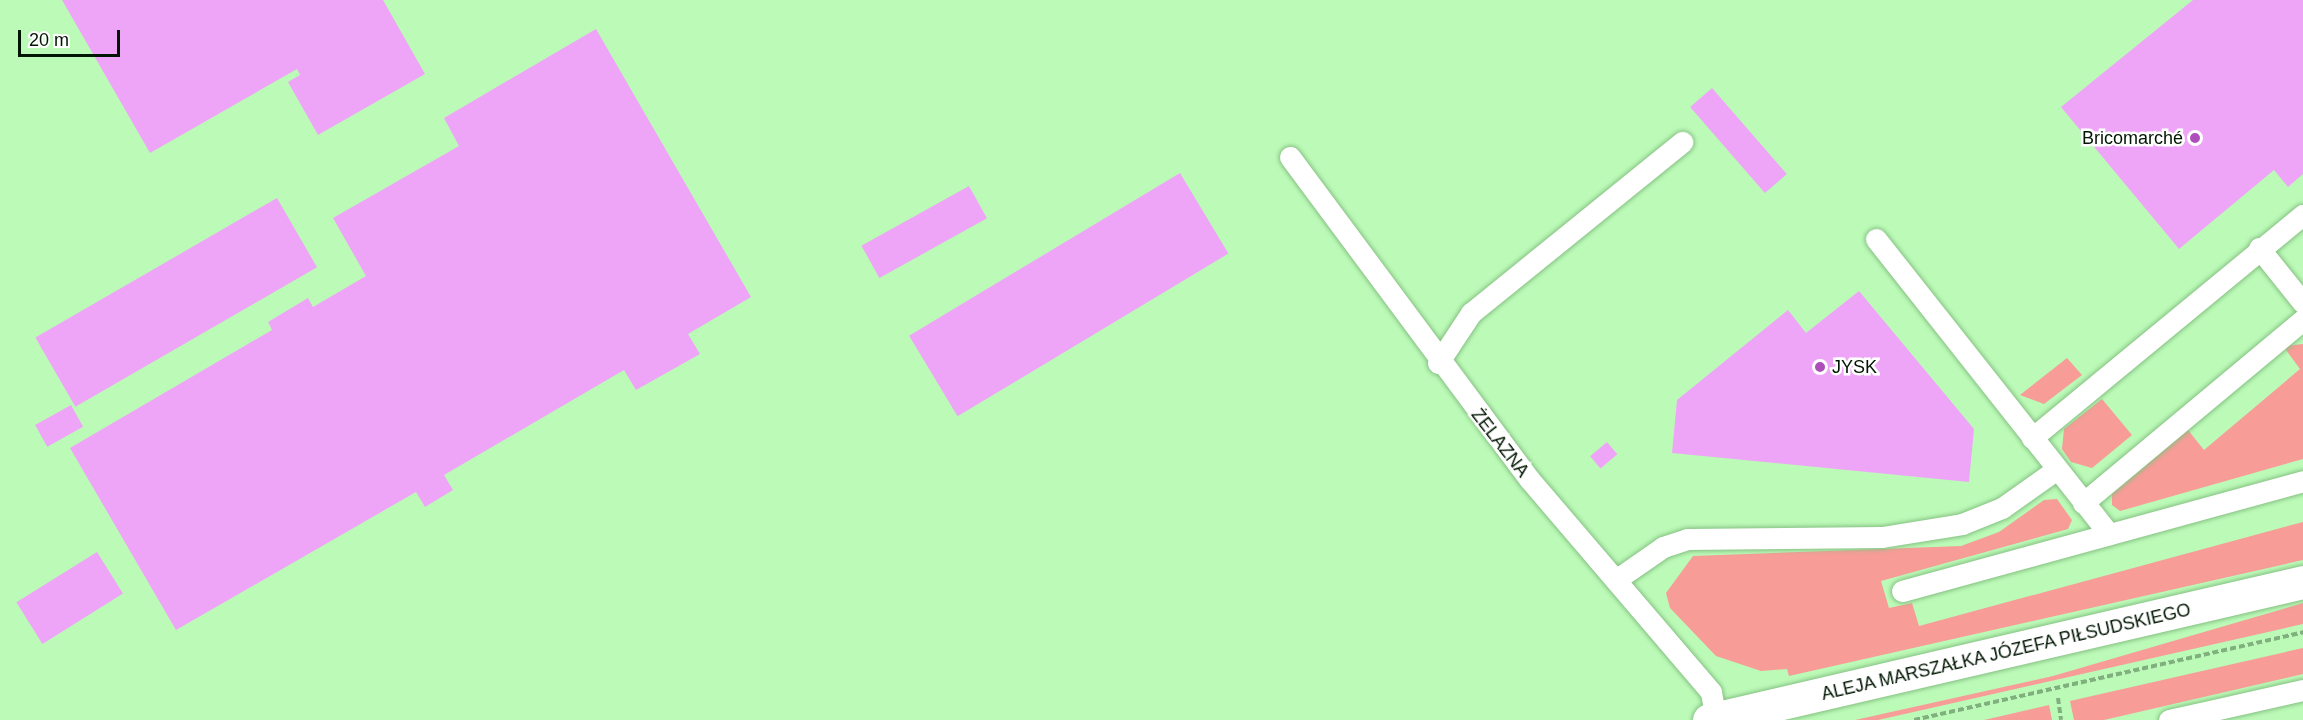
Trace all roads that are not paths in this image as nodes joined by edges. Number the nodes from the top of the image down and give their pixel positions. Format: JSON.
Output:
{"nodes":[{"id":1,"x":1682,"y":142,"type":"dead end"},
{"id":2,"x":1290,"y":157,"type":"dead end"},
{"id":3,"x":2303,"y":215,"type":"edge"},
{"id":4,"x":1876,"y":239,"type":"dead end"},
{"id":5,"x":2259,"y":248,"type":"junction"},
{"id":6,"x":2303,"y":303,"type":"edge"},
{"id":7,"x":2303,"y":321,"type":"edge"},
{"id":8,"x":1438,"y":363,"type":"junction"},
{"id":9,"x":2032,"y":438,"type":"junction"},
{"id":10,"x":2057,"y":469,"type":"junction"},
{"id":11,"x":2303,"y":481,"type":"edge"},
{"id":12,"x":2083,"y":503,"type":"junction"},
{"id":13,"x":2109,"y":534,"type":"junction"},
{"id":14,"x":1617,"y":579,"type":"junction"},
{"id":15,"x":2303,"y":582,"type":"edge"},
{"id":16,"x":1902,"y":591,"type":"dead end"},
{"id":17,"x":2303,"y":690,"type":"edge"},
{"id":18,"x":1714,"y":720,"type":"edge"},
{"id":19,"x":2169,"y":720,"type":"edge"}],
"edges":[{"from":1,"to":8,"type":"lane"},
{"from":2,"to":8,"type":"lane","name":"ŻELAZNA"},
{"from":3,"to":5,"type":"lane"},
{"from":4,"to":9,"type":"lane"},
{"from":5,"to":6,"type":"lane"},
{"from":5,"to":9,"type":"lane"},
{"from":7,"to":12,"type":"lane"},
{"from":8,"to":14,"type":"lane","name":"ŻELAZNA"},
{"from":9,"to":10,"type":"lane"},
{"from":10,"to":12,"type":"lane"},
{"from":10,"to":14,"type":"lane"},
{"from":11,"to":13,"type":"lane"},
{"from":12,"to":13,"type":"lane"},
{"from":13,"to":16,"type":"lane"},
{"from":14,"to":18,"type":"lane","name":"ŻELAZNA"},
{"from":15,"to":18,"type":"main road","name":"ALEJA MARSZAŁKA JÓZEFA PIŁSUDSKIEGO"},
{"from":17,"to":19,"type":"lane"}]}
